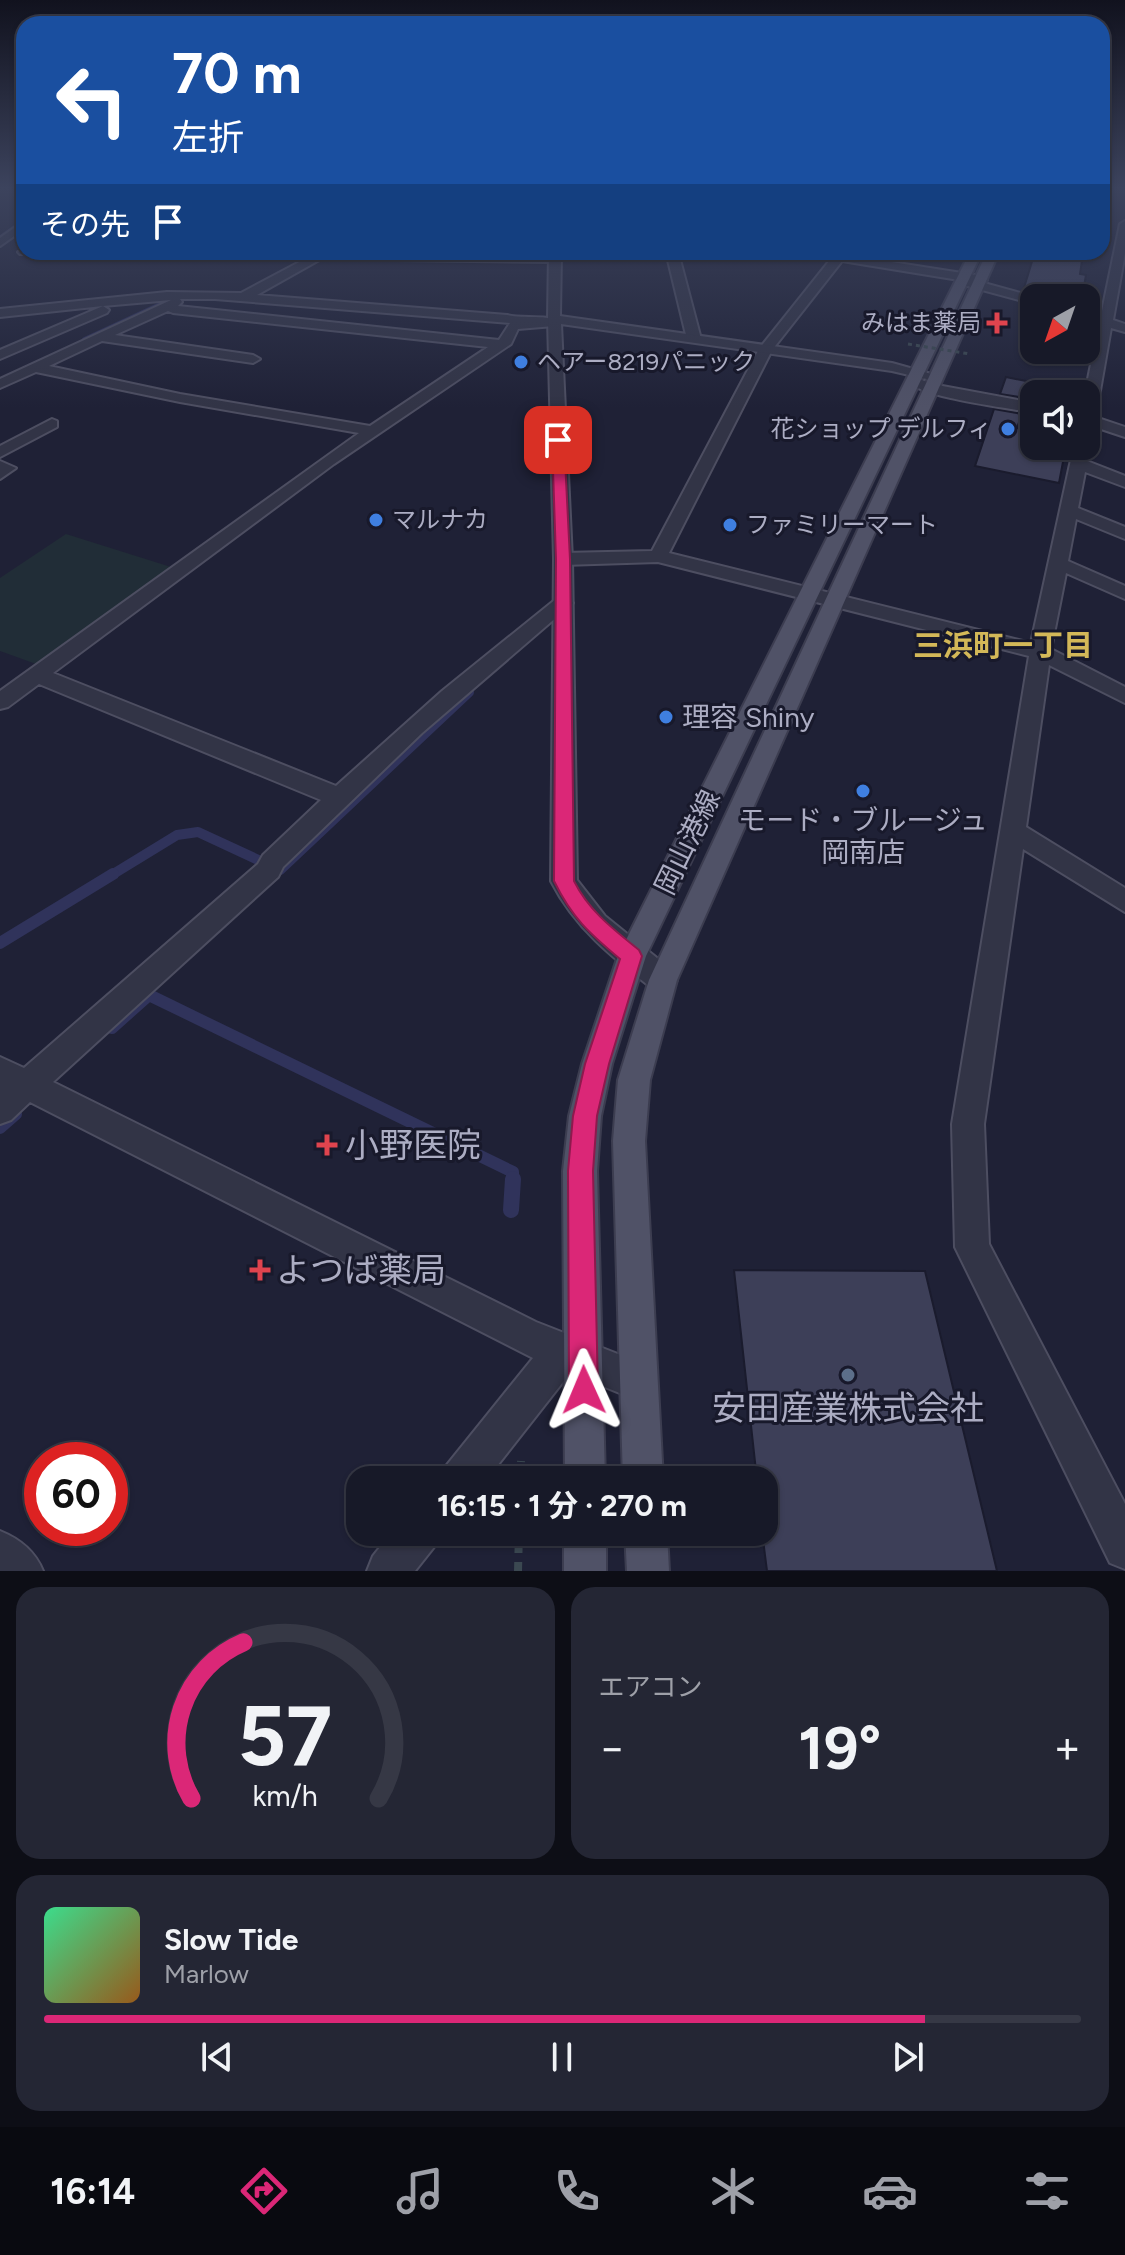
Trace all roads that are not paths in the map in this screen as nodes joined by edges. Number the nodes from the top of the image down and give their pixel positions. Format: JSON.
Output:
{"nodes":[{"id":1,"x":308,"y":262,"type":"edge"},
{"id":2,"x":555,"y":262,"type":"edge"},
{"id":3,"x":675,"y":262,"type":"edge"},
{"id":4,"x":835,"y":262,"type":"edge"},
{"id":5,"x":874,"y":262,"type":"edge"},
{"id":6,"x":974,"y":262,"type":"edge"},
{"id":7,"x":985,"y":262,"type":"edge"},
{"id":8,"x":1121,"y":268,"type":"edge"},
{"id":9,"x":971,"y":280,"type":"junction"},
{"id":10,"x":189,"y":295,"type":"junction"},
{"id":11,"x":245,"y":296,"type":"junction"},
{"id":12,"x":1020,"y":296,"type":"edge"},
{"id":13,"x":123,"y":301,"type":"junction"},
{"id":14,"x":164,"y":307,"type":"junction"},
{"id":15,"x":0,"y":313,"type":"edge"},
{"id":16,"x":1100,"y":320,"type":"edge"},
{"id":17,"x":554,"y":321,"type":"junction"},
{"id":18,"x":1108,"y":322,"type":"junction"},
{"id":19,"x":524,"y":323,"type":"junction"},
{"id":20,"x":1125,"y":328,"type":"edge"},
{"id":21,"x":100,"y":337,"type":"junction"},
{"id":22,"x":694,"y":339,"type":"junction"},
{"id":23,"x":501,"y":344,"type":"junction"},
{"id":24,"x":766,"y":349,"type":"junction"},
{"id":25,"x":0,"y":355,"type":"edge"},
{"id":26,"x":253,"y":359,"type":"dead end"},
{"id":27,"x":36,"y":368,"type":"junction"},
{"id":28,"x":925,"y":380,"type":"junction"},
{"id":29,"x":1095,"y":380,"type":"edge"},
{"id":30,"x":0,"y":384,"type":"edge"},
{"id":31,"x":1020,"y":404,"type":"edge"},
{"id":32,"x":52,"y":424,"type":"dead end"},
{"id":33,"x":1100,"y":425,"type":"edge"},
{"id":34,"x":372,"y":431,"type":"junction"},
{"id":35,"x":1125,"y":432,"type":"edge"},
{"id":36,"x":0,"y":452,"type":"edge"},
{"id":37,"x":1079,"y":460,"type":"edge"},
{"id":38,"x":1088,"y":460,"type":"edge"},
{"id":39,"x":0,"y":466,"type":"edge"},
{"id":40,"x":0,"y":474,"type":"edge"},
{"id":41,"x":1125,"y":482,"type":"edge"},
{"id":42,"x":1069,"y":510,"type":"junction"},
{"id":43,"x":1125,"y":534,"type":"edge"},
{"id":44,"x":658,"y":556,"type":"junction"},
{"id":45,"x":563,"y":559,"type":"junction"},
{"id":46,"x":1058,"y":563,"type":"junction"},
{"id":47,"x":1125,"y":593,"type":"edge"},
{"id":48,"x":807,"y":595,"type":"junction"},
{"id":49,"x":563,"y":603,"type":"junction"},
{"id":50,"x":837,"y":603,"type":"junction"},
{"id":51,"x":1040,"y":652,"type":"junction"},
{"id":52,"x":38,"y":675,"type":"junction"},
{"id":53,"x":1125,"y":696,"type":"edge"},
{"id":54,"x":0,"y":702,"type":"edge"},
{"id":55,"x":339,"y":797,"type":"junction"},
{"id":56,"x":1015,"y":832,"type":"junction"},
{"id":57,"x":1125,"y":901,"type":"edge"},
{"id":58,"x":632,"y":956,"type":"junction"},
{"id":59,"x":663,"y":980,"type":"junction"},
{"id":60,"x":14,"y":1078,"type":"edge"},
{"id":61,"x":0,"y":1109,"type":"edge"},
{"id":62,"x":573,"y":1356,"type":"junction"},
{"id":63,"x":637,"y":1381,"type":"junction"},
{"id":64,"x":473,"y":1466,"type":"edge"},
{"id":65,"x":584,"y":1466,"type":"edge"},
{"id":66,"x":642,"y":1466,"type":"edge"},
{"id":67,"x":408,"y":1546,"type":"edge"},
{"id":68,"x":585,"y":1546,"type":"edge"},
{"id":69,"x":647,"y":1546,"type":"edge"},
{"id":70,"x":1125,"y":1548,"type":"edge"},
{"id":71,"x":0,"y":1552,"type":"edge"},
{"id":72,"x":22,"y":1571,"type":"edge"},
{"id":73,"x":388,"y":1571,"type":"edge"},
{"id":74,"x":585,"y":1571,"type":"edge"},
{"id":75,"x":648,"y":1571,"type":"edge"}],
"edges":[{"from":1,"to":11,"type":"street"},
{"from":2,"to":17,"type":"street"},
{"from":3,"to":22,"type":"street"},
{"from":4,"to":24,"type":"street"},
{"from":5,"to":9,"type":"street"},
{"from":6,"to":9,"type":"main road","name":"岡山港線"},
{"from":7,"to":9,"type":"main road","name":"岡山港線"},
{"from":8,"to":18,"type":"street"},
{"from":9,"to":12,"type":"street"},
{"from":9,"to":28,"type":"main road","name":"岡山港線"},
{"from":10,"to":11,"type":"street"},
{"from":10,"to":13,"type":"street"},
{"from":10,"to":14,"type":"street"},
{"from":11,"to":19,"type":"street"},
{"from":13,"to":15,"type":"street"},
{"from":13,"to":25,"type":"street"},
{"from":14,"to":21,"type":"street"},
{"from":14,"to":23,"type":"street"},
{"from":16,"to":18,"type":"street"},
{"from":17,"to":19,"type":"street"},
{"from":17,"to":22,"type":"street"},
{"from":17,"to":45,"type":"street"},
{"from":18,"to":20,"type":"street"},
{"from":18,"to":29,"type":"street"},
{"from":19,"to":23,"type":"street"},
{"from":21,"to":26,"type":"street"},
{"from":21,"to":27,"type":"street"},
{"from":22,"to":24,"type":"street"},
{"from":23,"to":34,"type":"street"},
{"from":24,"to":28,"type":"street"},
{"from":24,"to":44,"type":"street"},
{"from":27,"to":30,"type":"street"},
{"from":27,"to":34,"type":"street"},
{"from":28,"to":31,"type":"street"},
{"from":28,"to":48,"type":"main road","name":"岡山港線"},
{"from":28,"to":50,"type":"main road","name":"岡山港線"},
{"from":32,"to":36,"type":"street"},
{"from":33,"to":35,"type":"street"},
{"from":34,"to":52,"type":"street"},
{"from":37,"to":42,"type":"street"},
{"from":38,"to":41,"type":"street"},
{"from":39,"to":40,"type":"street"},
{"from":42,"to":43,"type":"street"},
{"from":42,"to":46,"type":"street"},
{"from":44,"to":45,"type":"street"},
{"from":44,"to":48,"type":"street"},
{"from":45,"to":49,"type":"street"},
{"from":46,"to":47,"type":"street"},
{"from":46,"to":51,"type":"street"},
{"from":48,"to":50,"type":"street"},
{"from":48,"to":58,"type":"main road","name":"岡山港線"},
{"from":49,"to":55,"type":"street"},
{"from":49,"to":58,"type":"street"},
{"from":50,"to":51,"type":"street"},
{"from":50,"to":59,"type":"main road","name":"岡山港線"},
{"from":51,"to":53,"type":"street"},
{"from":51,"to":56,"type":"street"},
{"from":52,"to":54,"type":"street"},
{"from":52,"to":55,"type":"street"},
{"from":55,"to":60,"type":"street"},
{"from":56,"to":57,"type":"street"},
{"from":56,"to":70,"type":"street"},
{"from":58,"to":59,"type":"street"},
{"from":58,"to":62,"type":"main road","name":"岡山港線"},
{"from":59,"to":63,"type":"main road","name":"岡山港線"},
{"from":60,"to":61,"type":"street"},
{"from":60,"to":62,"type":"street"},
{"from":62,"to":63,"type":"street"},
{"from":62,"to":64,"type":"street"},
{"from":62,"to":65,"type":"main road","name":"岡山港線"},
{"from":63,"to":66,"type":"main road","name":"岡山港線"},
{"from":67,"to":73,"type":"street"},
{"from":68,"to":74,"type":"main road"},
{"from":69,"to":75,"type":"main road"},
{"from":71,"to":72,"type":"street"}]}
